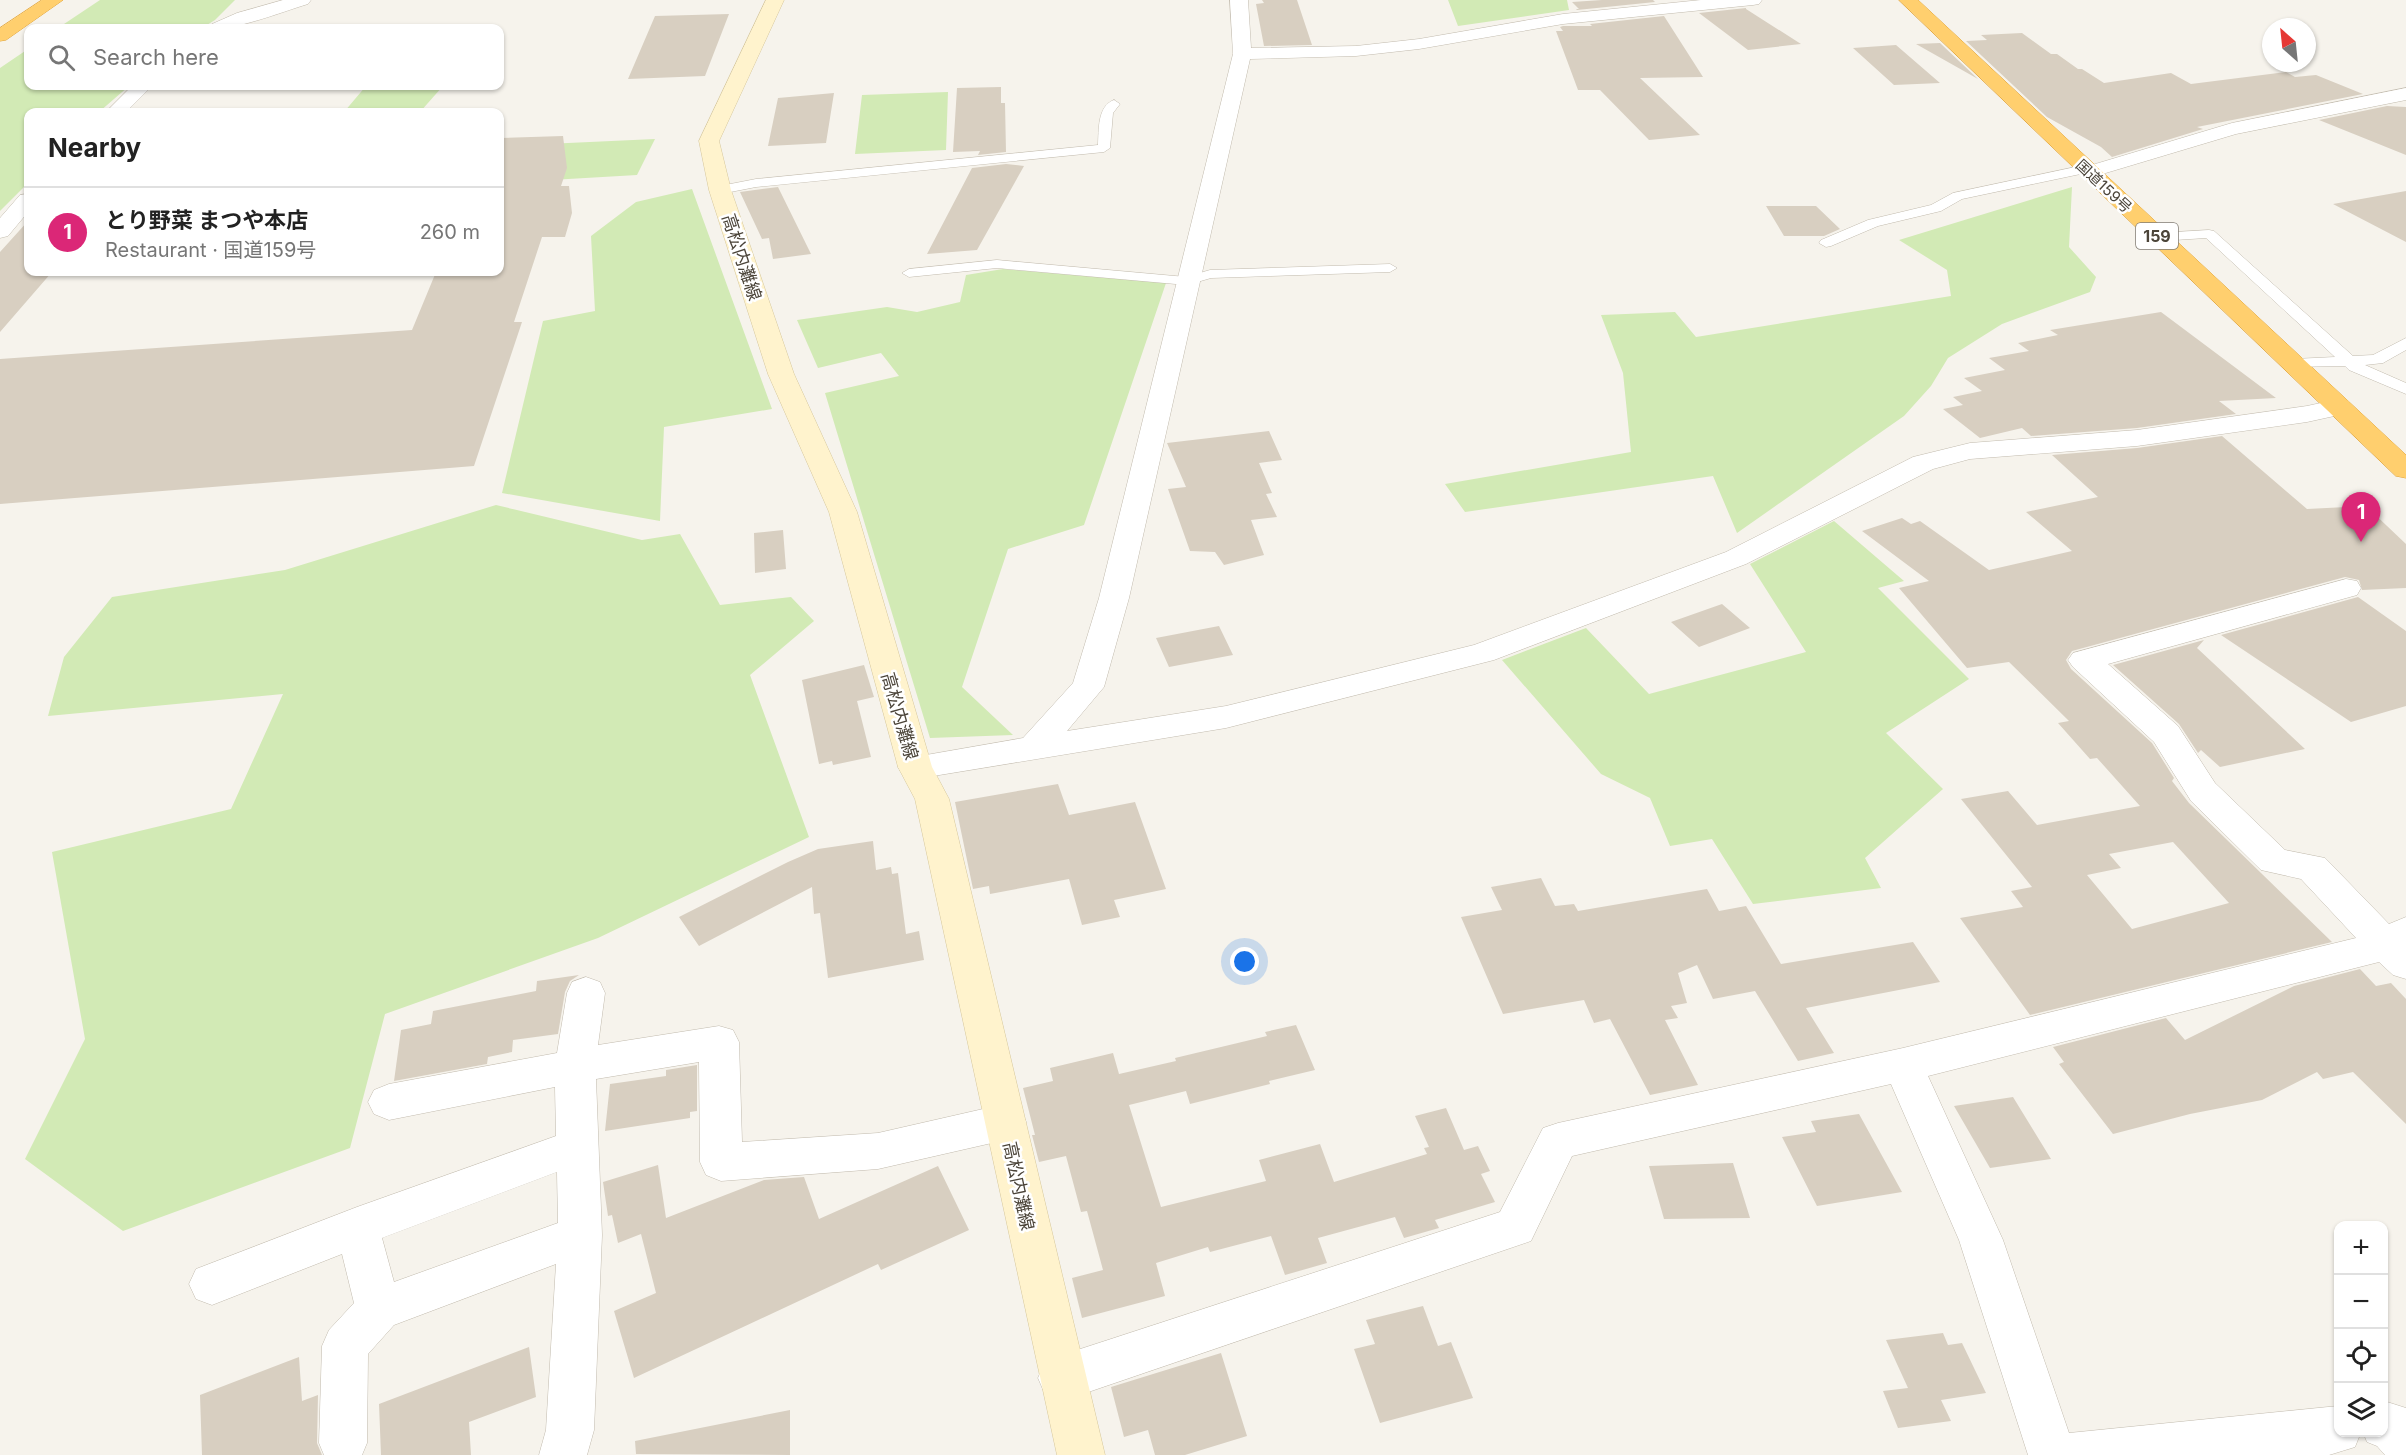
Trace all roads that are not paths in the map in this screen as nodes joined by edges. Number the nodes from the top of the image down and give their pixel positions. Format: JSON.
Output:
{"nodes":[{"id":1,"x":54,"y":0,"type":"edge"},
{"id":2,"x":302,"y":0,"type":"edge"},
{"id":3,"x":775,"y":0,"type":"edge"},
{"id":4,"x":1239,"y":0,"type":"edge"},
{"id":5,"x":1752,"y":0,"type":"edge"},
{"id":6,"x":1908,"y":0,"type":"edge"},
{"id":7,"x":71,"y":6,"type":"dead end"},
{"id":8,"x":43,"y":24,"type":"edge"},
{"id":9,"x":227,"y":24,"type":"edge"},
{"id":10,"x":0,"y":36,"type":"edge"},
{"id":11,"x":24,"y":37,"type":"edge"},
{"id":12,"x":0,"y":53,"type":"edge"},
{"id":13,"x":1242,"y":54,"type":"junction"},
{"id":14,"x":139,"y":90,"type":"edge"},
{"id":15,"x":2406,"y":94,"type":"edge"},
{"id":16,"x":1114,"y":104,"type":"dead end"},
{"id":17,"x":119,"y":108,"type":"edge"},
{"id":18,"x":2087,"y":170,"type":"junction"},
{"id":19,"x":720,"y":190,"type":"junction"},
{"id":20,"x":24,"y":204,"type":"edge"},
{"id":21,"x":0,"y":231,"type":"edge"},
{"id":22,"x":2159,"y":237,"type":"junction"},
{"id":23,"x":1826,"y":243,"type":"dead end"},
{"id":24,"x":1390,"y":268,"type":"dead end"},
{"id":25,"x":909,"y":273,"type":"dead end"},
{"id":26,"x":1187,"y":281,"type":"junction"},
{"id":27,"x":2406,"y":343,"type":"edge"},
{"id":28,"x":2349,"y":362,"type":"junction"},
{"id":29,"x":2294,"y":364,"type":"junction"},
{"id":30,"x":2406,"y":389,"type":"edge"},
{"id":31,"x":2339,"y":406,"type":"junction"},
{"id":32,"x":2406,"y":470,"type":"edge"},
{"id":33,"x":2346,"y":588,"type":"dead end"},
{"id":34,"x":1033,"y":748,"type":"junction"},
{"id":35,"x":915,"y":767,"type":"junction"},
{"id":36,"x":2399,"y":947,"type":"edge"},
{"id":37,"x":586,"y":993,"type":"dead end"},
{"id":38,"x":575,"y":1065,"type":"junction"},
{"id":39,"x":1903,"y":1065,"type":"junction"},
{"id":40,"x":389,"y":1102,"type":"dead end"},
{"id":41,"x":1005,"y":1122,"type":"junction"},
{"id":42,"x":579,"y":1146,"type":"junction"},
{"id":43,"x":357,"y":1227,"type":"junction"},
{"id":44,"x":580,"y":1235,"type":"junction"},
{"id":45,"x":212,"y":1284,"type":"dead end"},
{"id":46,"x":378,"y":1309,"type":"junction"},
{"id":47,"x":1062,"y":1378,"type":"junction"},
{"id":48,"x":2388,"y":1425,"type":"edge"},
{"id":49,"x":2334,"y":1430,"type":"edge"},
{"id":50,"x":2406,"y":1442,"type":"edge"},
{"id":51,"x":343,"y":1443,"type":"dead end"},
{"id":52,"x":563,"y":1455,"type":"edge"},
{"id":53,"x":1081,"y":1455,"type":"edge"},
{"id":54,"x":2052,"y":1455,"type":"edge"},
{"id":55,"x":2074,"y":1455,"type":"edge"}],
"edges":[{"from":1,"to":10,"type":"highway"},
{"from":2,"to":9,"type":"street"},
{"from":3,"to":19,"type":"main road","name":"高松内灘線"},
{"from":4,"to":13,"type":"street"},
{"from":5,"to":13,"type":"street"},
{"from":6,"to":18,"type":"highway","name":"国道159号","number":"159"},
{"from":7,"to":8,"type":"highway"},
{"from":11,"to":12,"type":"highway"},
{"from":13,"to":26,"type":"street"},
{"from":14,"to":17,"type":"street"},
{"from":15,"to":18,"type":"street"},
{"from":16,"to":19,"type":"lane"},
{"from":18,"to":22,"type":"highway","name":"国道159号","number":"159"},
{"from":18,"to":23,"type":"lane"},
{"from":19,"to":35,"type":"main road","name":"高松内灘線"},
{"from":20,"to":21,"type":"street"},
{"from":22,"to":28,"type":"lane"},
{"from":22,"to":29,"type":"highway","name":"国道159号","number":"159"},
{"from":24,"to":26,"type":"lane"},
{"from":25,"to":26,"type":"lane"},
{"from":26,"to":34,"type":"street"},
{"from":27,"to":28,"type":"lane"},
{"from":28,"to":29,"type":"lane"},
{"from":28,"to":30,"type":"lane"},
{"from":29,"to":31,"type":"highway","name":"国道159号","number":"159"},
{"from":31,"to":32,"type":"highway","name":"国道159号","number":"159"},
{"from":31,"to":34,"type":"street"},
{"from":33,"to":36,"type":"street"},
{"from":34,"to":35,"type":"street"},
{"from":35,"to":41,"type":"main road","name":"高松内灘線"},
{"from":36,"to":39,"type":"street"},
{"from":37,"to":38,"type":"street"},
{"from":38,"to":40,"type":"street"},
{"from":38,"to":41,"type":"street"},
{"from":38,"to":42,"type":"street"},
{"from":39,"to":47,"type":"street"},
{"from":39,"to":54,"type":"street"},
{"from":41,"to":47,"type":"main road","name":"高松内灘線"},
{"from":42,"to":43,"type":"street"},
{"from":42,"to":44,"type":"street"},
{"from":43,"to":45,"type":"street"},
{"from":43,"to":46,"type":"street"},
{"from":44,"to":46,"type":"street"},
{"from":44,"to":52,"type":"street"},
{"from":46,"to":51,"type":"street"},
{"from":47,"to":53,"type":"main road","name":"高松内灘線"},
{"from":48,"to":50,"type":"street"},
{"from":49,"to":55,"type":"street"}]}
